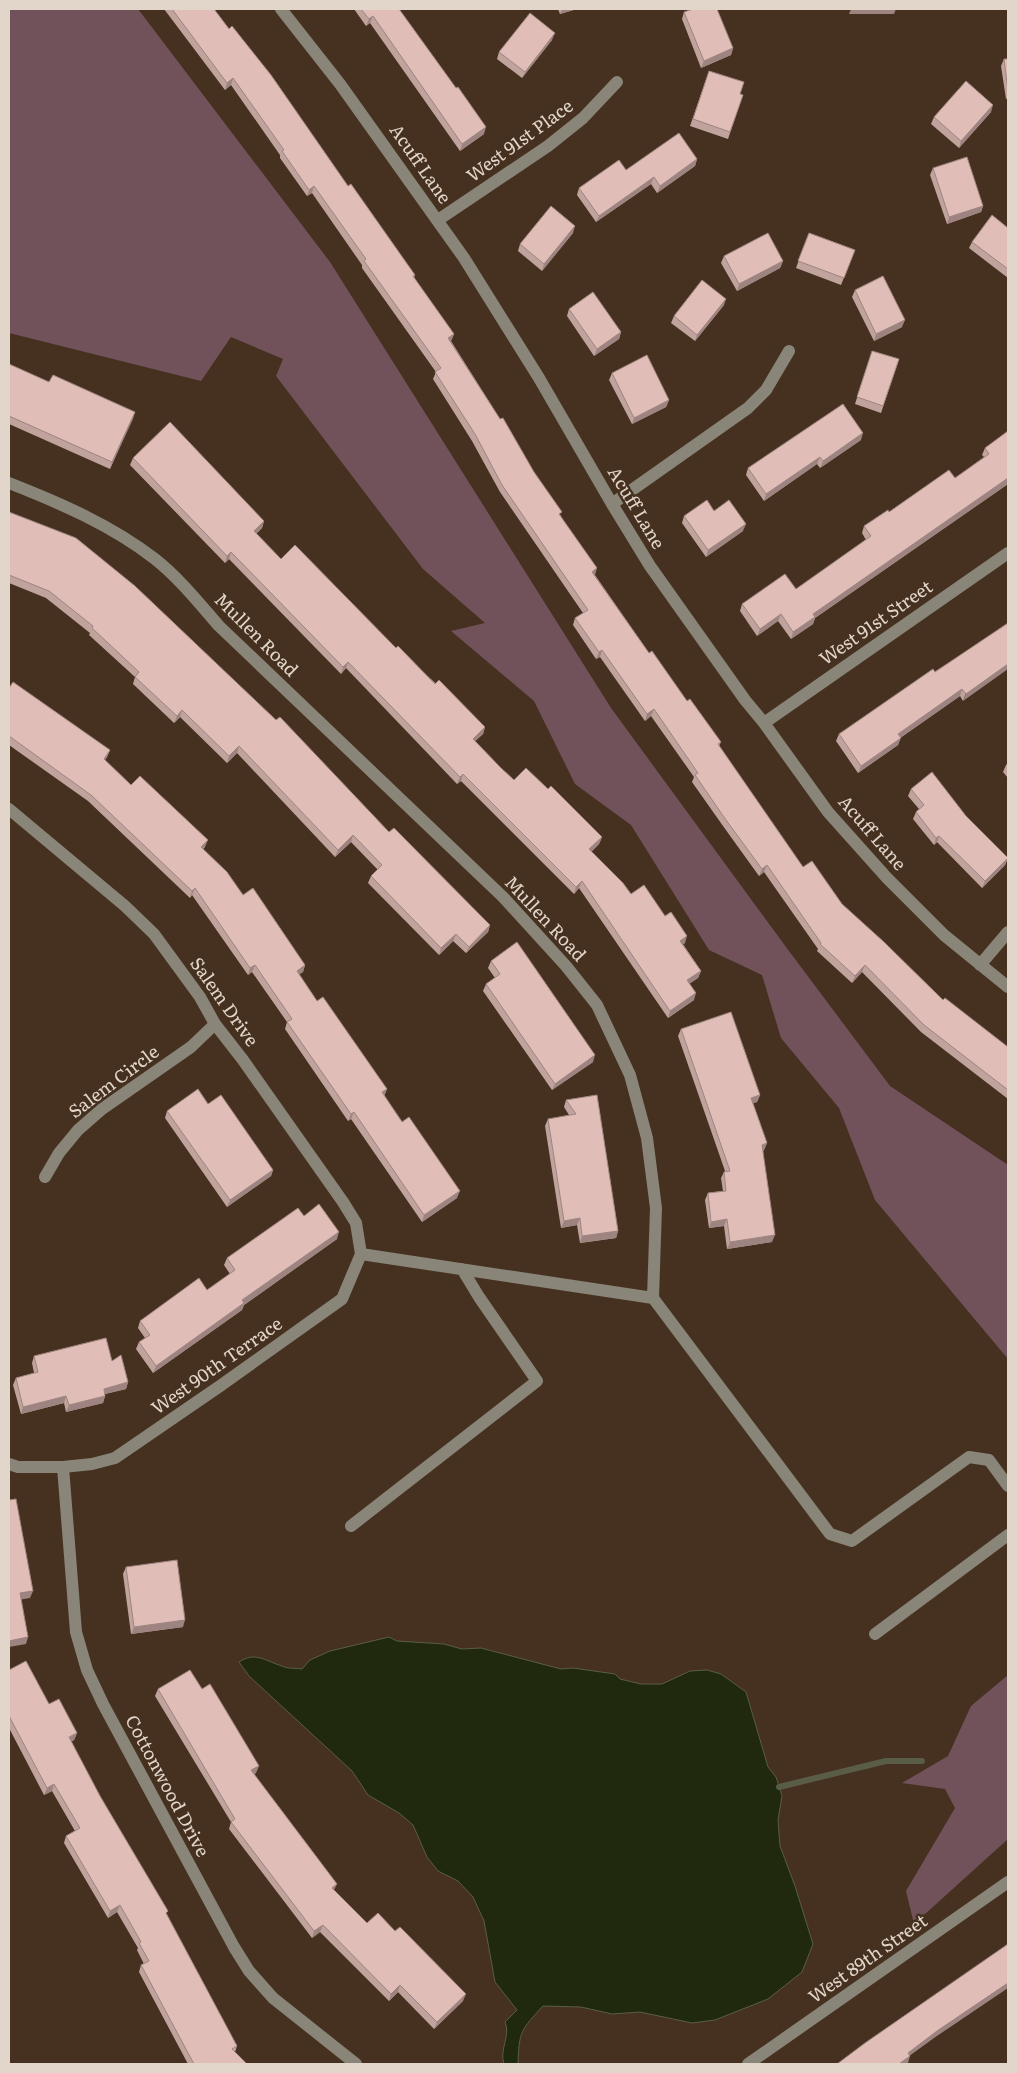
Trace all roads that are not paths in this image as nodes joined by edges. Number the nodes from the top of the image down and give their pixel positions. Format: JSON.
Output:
{"nodes":[{"id":1,"x":281,"y":9,"type":"edge"},
{"id":2,"x":616,"y":82,"type":"dead end"},
{"id":3,"x":438,"y":220,"type":"junction"},
{"id":4,"x":789,"y":351,"type":"dead end"},
{"id":5,"x":9,"y":482,"type":"edge"},
{"id":6,"x":612,"y":504,"type":"junction"},
{"id":7,"x":1008,"y":552,"type":"edge"},
{"id":8,"x":764,"y":723,"type":"junction"},
{"id":9,"x":9,"y":809,"type":"edge"},
{"id":10,"x":1008,"y":932,"type":"edge"},
{"id":11,"x":980,"y":965,"type":"junction"},
{"id":12,"x":1008,"y":987,"type":"edge"},
{"id":13,"x":215,"y":1024,"type":"junction"},
{"id":14,"x":46,"y":1177,"type":"dead end"},
{"id":15,"x":361,"y":1254,"type":"junction"},
{"id":16,"x":462,"y":1269,"type":"junction"},
{"id":17,"x":653,"y":1298,"type":"junction"},
{"id":18,"x":9,"y":1464,"type":"edge"},
{"id":19,"x":63,"y":1467,"type":"junction"},
{"id":20,"x":1008,"y":1486,"type":"edge"},
{"id":21,"x":351,"y":1526,"type":"dead end"},
{"id":22,"x":1008,"y":1535,"type":"edge"},
{"id":23,"x":875,"y":1634,"type":"dead end"},
{"id":24,"x":1008,"y":1882,"type":"edge"},
{"id":25,"x":356,"y":2064,"type":"edge"},
{"id":26,"x":748,"y":2064,"type":"edge"}],
"edges":[{"from":1,"to":3,"type":"street","name":"Acuff Lane"},
{"from":2,"to":3,"type":"street","name":"West 91st Place"},
{"from":3,"to":6,"type":"street","name":"Acuff Lane"},
{"from":4,"to":6,"type":"street"},
{"from":5,"to":17,"type":"street","name":"Mullen Road"},
{"from":6,"to":8,"type":"street","name":"Acuff Lane"},
{"from":7,"to":8,"type":"street","name":"West 91st Street"},
{"from":8,"to":11,"type":"street","name":"Acuff Lane"},
{"from":9,"to":13,"type":"street","name":"Salem Drive"},
{"from":10,"to":11,"type":"street"},
{"from":11,"to":12,"type":"street","name":"Acuff Lane"},
{"from":13,"to":14,"type":"street","name":"Salem Circle"},
{"from":13,"to":15,"type":"street","name":"Salem Drive"},
{"from":15,"to":16,"type":"street"},
{"from":15,"to":19,"type":"street","name":"West 90th Terrace"},
{"from":16,"to":17,"type":"street"},
{"from":16,"to":21,"type":"street"},
{"from":17,"to":20,"type":"street"},
{"from":18,"to":19,"type":"street","name":"West 90th Terrace"},
{"from":19,"to":25,"type":"street","name":"Cottonwood Drive"},
{"from":22,"to":23,"type":"street"},
{"from":24,"to":26,"type":"street","name":"West 89th Street"}]}
